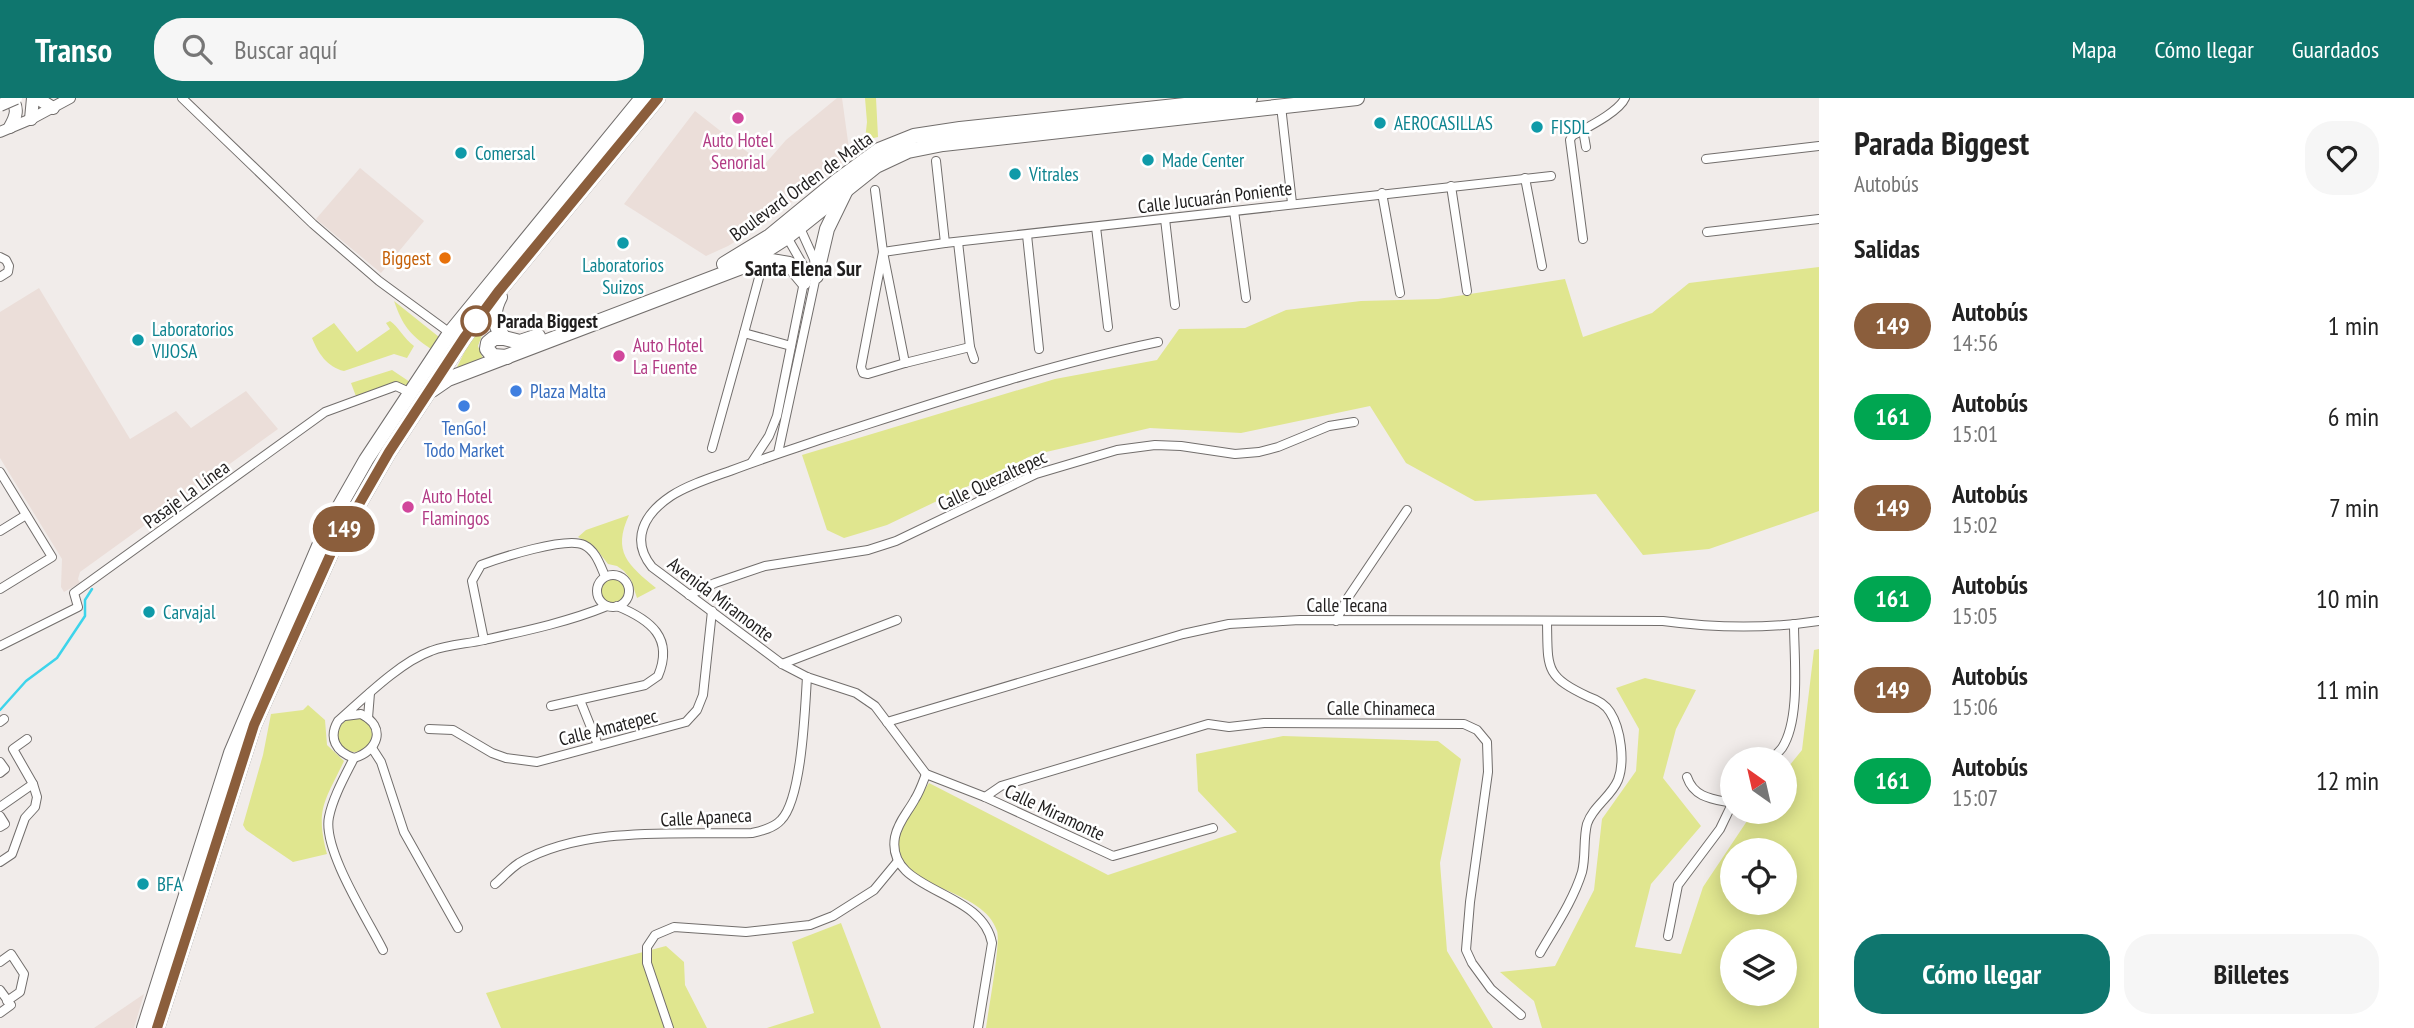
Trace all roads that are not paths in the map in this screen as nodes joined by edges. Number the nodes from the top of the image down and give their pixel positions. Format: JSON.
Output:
{"nodes":[{"id":1,"x":11,"y":98,"type":"edge"},
{"id":2,"x":16,"y":98,"type":"edge"},
{"id":3,"x":35,"y":98,"type":"edge"},
{"id":4,"x":70,"y":98,"type":"edge"},
{"id":5,"x":182,"y":98,"type":"edge"},
{"id":6,"x":642,"y":98,"type":"edge"},
{"id":7,"x":658,"y":98,"type":"edge"},
{"id":8,"x":1250,"y":98,"type":"edge"},
{"id":9,"x":1357,"y":98,"type":"edge"},
{"id":10,"x":1625,"y":98,"type":"edge"},
{"id":11,"x":0,"y":105,"type":"edge"},
{"id":12,"x":1281,"y":106,"type":"junction"},
{"id":13,"x":52,"y":108,"type":"junction"},
{"id":14,"x":31,"y":119,"type":"junction"},
{"id":15,"x":5,"y":130,"type":"edge"},
{"id":16,"x":1583,"y":130,"type":"junction"},
{"id":17,"x":1819,"y":146,"type":"edge"},
{"id":18,"x":1586,"y":147,"type":"dead end"},
{"id":19,"x":1706,"y":159,"type":"dead end"},
{"id":20,"x":936,"y":161,"type":"dead end"},
{"id":21,"x":1551,"y":176,"type":"dead end"},
{"id":22,"x":1525,"y":178,"type":"junction"},
{"id":23,"x":848,"y":186,"type":"junction"},
{"id":24,"x":1451,"y":186,"type":"junction"},
{"id":25,"x":875,"y":190,"type":"dead end"},
{"id":26,"x":1382,"y":193,"type":"junction"},
{"id":27,"x":1292,"y":203,"type":"junction"},
{"id":28,"x":1234,"y":211,"type":"junction"},
{"id":29,"x":1165,"y":219,"type":"junction"},
{"id":30,"x":1819,"y":219,"type":"edge"},
{"id":31,"x":1096,"y":227,"type":"junction"},
{"id":32,"x":800,"y":228,"type":"junction"},
{"id":33,"x":1707,"y":232,"type":"dead end"},
{"id":34,"x":1027,"y":235,"type":"junction"},
{"id":35,"x":788,"y":237,"type":"junction"},
{"id":36,"x":1583,"y":239,"type":"dead end"},
{"id":37,"x":958,"y":242,"type":"junction"},
{"id":38,"x":945,"y":243,"type":"junction"},
{"id":39,"x":883,"y":252,"type":"junction"},
{"id":40,"x":0,"y":257,"type":"edge"},
{"id":41,"x":755,"y":258,"type":"junction"},
{"id":42,"x":1542,"y":266,"type":"dead end"},
{"id":43,"x":515,"y":272,"type":"junction"},
{"id":44,"x":760,"y":274,"type":"dead end"},
{"id":45,"x":0,"y":277,"type":"edge"},
{"id":46,"x":810,"y":279,"type":"junction"},
{"id":47,"x":1467,"y":291,"type":"dead end"},
{"id":48,"x":1400,"y":293,"type":"dead end"},
{"id":49,"x":1246,"y":298,"type":"dead end"},
{"id":50,"x":1175,"y":305,"type":"dead end"},
{"id":51,"x":1108,"y":327,"type":"dead end"},
{"id":52,"x":450,"y":333,"type":"junction"},
{"id":53,"x":744,"y":333,"type":"junction"},
{"id":54,"x":503,"y":338,"type":"junction"},
{"id":55,"x":1158,"y":342,"type":"dead end"},
{"id":56,"x":791,"y":346,"type":"junction"},
{"id":57,"x":970,"y":347,"type":"junction"},
{"id":58,"x":1039,"y":349,"type":"dead end"},
{"id":59,"x":509,"y":356,"type":"junction"},
{"id":60,"x":974,"y":359,"type":"dead end"},
{"id":61,"x":905,"y":363,"type":"junction"},
{"id":62,"x":416,"y":395,"type":"junction"},
{"id":63,"x":1354,"y":422,"type":"dead end"},
{"id":64,"x":712,"y":448,"type":"dead end"},
{"id":65,"x":778,"y":453,"type":"junction"},
{"id":66,"x":751,"y":463,"type":"junction"},
{"id":67,"x":0,"y":472,"type":"edge"},
{"id":68,"x":1407,"y":510,"type":"dead end"},
{"id":69,"x":26,"y":515,"type":"junction"},
{"id":70,"x":0,"y":531,"type":"edge"},
{"id":71,"x":605,"y":576,"type":"junction"},
{"id":72,"x":0,"y":589,"type":"edge"},
{"id":73,"x":629,"y":590,"type":"junction"},
{"id":74,"x":596,"y":591,"type":"junction"},
{"id":75,"x":689,"y":595,"type":"junction"},
{"id":76,"x":607,"y":606,"type":"junction"},
{"id":77,"x":617,"y":606,"type":"junction"},
{"id":78,"x":712,"y":611,"type":"junction"},
{"id":79,"x":633,"y":612,"type":"junction"},
{"id":80,"x":589,"y":614,"type":"junction"},
{"id":81,"x":897,"y":620,"type":"dead end"},
{"id":82,"x":1336,"y":621,"type":"junction"},
{"id":83,"x":1819,"y":621,"type":"edge"},
{"id":84,"x":1547,"y":622,"type":"junction"},
{"id":85,"x":1794,"y":624,"type":"junction"},
{"id":86,"x":484,"y":640,"type":"junction"},
{"id":87,"x":0,"y":646,"type":"edge"},
{"id":88,"x":782,"y":664,"type":"junction"},
{"id":89,"x":807,"y":677,"type":"junction"},
{"id":90,"x":371,"y":690,"type":"junction"},
{"id":91,"x":580,"y":701,"type":"junction"},
{"id":92,"x":551,"y":706,"type":"dead end"},
{"id":93,"x":345,"y":716,"type":"junction"},
{"id":94,"x":369,"y":718,"type":"junction"},
{"id":95,"x":887,"y":722,"type":"junction"},
{"id":96,"x":429,"y":729,"type":"dead end"},
{"id":97,"x":27,"y":739,"type":"dead end"},
{"id":98,"x":598,"y":745,"type":"junction"},
{"id":99,"x":1782,"y":747,"type":"edge"},
{"id":100,"x":369,"y":751,"type":"junction"},
{"id":101,"x":352,"y":757,"type":"junction"},
{"id":102,"x":0,"y":762,"type":"edge"},
{"id":103,"x":0,"y":772,"type":"edge"},
{"id":104,"x":926,"y":774,"type":"junction"},
{"id":105,"x":1687,"y":777,"type":"dead end"},
{"id":106,"x":33,"y":784,"type":"junction"},
{"id":107,"x":985,"y":797,"type":"junction"},
{"id":108,"x":1720,"y":800,"type":"edge"},
{"id":109,"x":0,"y":807,"type":"edge"},
{"id":110,"x":0,"y":816,"type":"edge"},
{"id":111,"x":1722,"y":824,"type":"edge"},
{"id":112,"x":0,"y":827,"type":"edge"},
{"id":113,"x":1213,"y":828,"type":"dead end"},
{"id":114,"x":898,"y":861,"type":"junction"},
{"id":115,"x":0,"y":862,"type":"edge"},
{"id":116,"x":495,"y":884,"type":"dead end"},
{"id":117,"x":458,"y":928,"type":"dead end"},
{"id":118,"x":1668,"y":936,"type":"dead end"},
{"id":119,"x":383,"y":950,"type":"dead end"},
{"id":120,"x":1540,"y":953,"type":"dead end"},
{"id":121,"x":0,"y":962,"type":"edge"},
{"id":122,"x":0,"y":990,"type":"edge"},
{"id":123,"x":7,"y":1000,"type":"junction"},
{"id":124,"x":0,"y":1013,"type":"edge"},
{"id":125,"x":1521,"y":1015,"type":"dead end"},
{"id":126,"x":144,"y":1028,"type":"edge"},
{"id":127,"x":157,"y":1028,"type":"edge"},
{"id":128,"x":670,"y":1028,"type":"edge"},
{"id":129,"x":978,"y":1028,"type":"edge"}],
"edges":[{"from":1,"to":15,"type":"main road"},
{"from":2,"to":11,"type":"main road","bridge":true},
{"from":3,"to":13,"type":"main road"},
{"from":3,"to":14,"type":"main road"},
{"from":4,"to":13,"type":"street"},
{"from":5,"to":52,"type":"street"},
{"from":6,"to":52,"type":"highway"},
{"from":7,"to":43,"type":"highway"},
{"from":8,"to":54,"type":"highway","name":"Boulevard Orden de Malta"},
{"from":9,"to":12,"type":"highway","name":"Boulevard Orden de Malta"},
{"from":10,"to":16,"type":"street"},
{"from":12,"to":23,"type":"highway","name":"Boulevard Orden de Malta"},
{"from":12,"to":27,"type":"street"},
{"from":13,"to":14,"type":"street"},
{"from":14,"to":15,"type":"street"},
{"from":16,"to":18,"type":"street"},
{"from":16,"to":36,"type":"street"},
{"from":17,"to":19,"type":"street"},
{"from":20,"to":38,"type":"street"},
{"from":21,"to":22,"type":"street","name":"Calle Jucuarán Poniente"},
{"from":22,"to":24,"type":"street","name":"Calle Jucuarán Poniente"},
{"from":22,"to":42,"type":"street"},
{"from":23,"to":32,"type":"highway","name":"Boulevard Orden de Malta"},
{"from":23,"to":46,"type":"highway"},
{"from":24,"to":26,"type":"street","name":"Calle Jucuarán Poniente"},
{"from":24,"to":47,"type":"street"},
{"from":25,"to":39,"type":"street"},
{"from":26,"to":27,"type":"street","name":"Calle Jucuarán Poniente"},
{"from":26,"to":48,"type":"street"},
{"from":27,"to":28,"type":"street","name":"Calle Jucuarán Poniente"},
{"from":28,"to":29,"type":"street","name":"Calle Jucuarán Poniente"},
{"from":28,"to":49,"type":"street"},
{"from":29,"to":31,"type":"street","name":"Calle Jucuarán Poniente"},
{"from":29,"to":50,"type":"street"},
{"from":30,"to":33,"type":"street"},
{"from":31,"to":34,"type":"street","name":"Calle Jucuarán Poniente"},
{"from":31,"to":51,"type":"street"},
{"from":32,"to":35,"type":"highway","name":"Boulevard Orden de Malta"},
{"from":32,"to":46,"type":"street"},
{"from":34,"to":37,"type":"street","name":"Calle Jucuarán Poniente"},
{"from":34,"to":58,"type":"street"},
{"from":35,"to":41,"type":"highway","name":"Boulevard Orden de Malta"},
{"from":35,"to":46,"type":"street"},
{"from":37,"to":38,"type":"street","name":"Calle Jucuarán Poniente"},
{"from":37,"to":57,"type":"street"},
{"from":38,"to":39,"type":"street","name":"Calle Jucuarán Poniente"},
{"from":39,"to":61,"type":"street"},
{"from":39,"to":61,"type":"street"},
{"from":40,"to":45,"type":"street"},
{"from":41,"to":46,"type":"highway"},
{"from":41,"to":59,"type":"highway","name":"Boulevard Orden de Malta"},
{"from":43,"to":54,"type":"highway"},
{"from":43,"to":62,"type":"highway"},
{"from":44,"to":53,"type":"street"},
{"from":46,"to":56,"type":"street"},
{"from":46,"to":65,"type":"street"},
{"from":52,"to":62,"type":"highway"},
{"from":53,"to":56,"type":"street"},
{"from":53,"to":64,"type":"street"},
{"from":54,"to":59,"type":"highway"},
{"from":55,"to":65,"type":"street","name":"Avenida Miramonte"},
{"from":56,"to":66,"type":"street"},
{"from":57,"to":60,"type":"street"},
{"from":57,"to":61,"type":"street"},
{"from":59,"to":62,"type":"highway","name":"Boulevard Orden de Malta"},
{"from":62,"to":87,"type":"street","name":"Pasaje La Línea"},
{"from":62,"to":126,"type":"highway"},
{"from":62,"to":127,"type":"highway"},
{"from":63,"to":75,"type":"street","name":"Calle Quezaltepec"},
{"from":65,"to":66,"type":"street","name":"Avenida Miramonte"},
{"from":66,"to":75,"type":"street","name":"Avenida Miramonte"},
{"from":67,"to":69,"type":"street"},
{"from":68,"to":82,"type":"street"},
{"from":69,"to":70,"type":"street"},
{"from":69,"to":72,"type":"street"},
{"from":71,"to":73,"type":"street"},
{"from":71,"to":74,"type":"street"},
{"from":71,"to":86,"type":"street"},
{"from":73,"to":77,"type":"street"},
{"from":73,"to":79,"type":"street"},
{"from":74,"to":76,"type":"street"},
{"from":74,"to":80,"type":"street"},
{"from":75,"to":78,"type":"street","name":"Avenida Miramonte"},
{"from":76,"to":77,"type":"street"},
{"from":76,"to":80,"type":"street"},
{"from":77,"to":79,"type":"street"},
{"from":78,"to":88,"type":"street","name":"Avenida Miramonte"},
{"from":78,"to":98,"type":"street","name":"Calle Amatepec"},
{"from":79,"to":91,"type":"street"},
{"from":80,"to":86,"type":"street"},
{"from":81,"to":88,"type":"street"},
{"from":82,"to":84,"type":"street","name":"Calle Tecana"},
{"from":82,"to":95,"type":"street","name":"Calle Tecana"},
{"from":83,"to":85,"type":"street","name":"Calle Tecana"},
{"from":84,"to":85,"type":"street","name":"Calle Tecana"},
{"from":84,"to":120,"type":"street"},
{"from":85,"to":99,"type":"street"},
{"from":86,"to":90,"type":"street"},
{"from":88,"to":89,"type":"street","name":"Avenida Miramonte"},
{"from":89,"to":95,"type":"street","name":"Avenida Miramonte"},
{"from":89,"to":116,"type":"street","name":"Calle Apaneca"},
{"from":90,"to":93,"type":"street"},
{"from":90,"to":94,"type":"street"},
{"from":91,"to":92,"type":"street"},
{"from":91,"to":98,"type":"street"},
{"from":93,"to":94,"type":"street"},
{"from":93,"to":101,"type":"street"},
{"from":94,"to":100,"type":"street"},
{"from":95,"to":104,"type":"street","name":"Avenida Miramonte"},
{"from":96,"to":98,"type":"street","name":"Calle Amatepec"},
{"from":97,"to":106,"type":"street"},
{"from":100,"to":101,"type":"street"},
{"from":100,"to":117,"type":"street"},
{"from":101,"to":119,"type":"street"},
{"from":102,"to":103,"type":"street"},
{"from":104,"to":107,"type":"street","name":"Calle Miramonte"},
{"from":104,"to":114,"type":"street"},
{"from":105,"to":108,"type":"street"},
{"from":106,"to":109,"type":"street"},
{"from":106,"to":115,"type":"street"},
{"from":107,"to":113,"type":"street","name":"Calle Miramonte"},
{"from":107,"to":125,"type":"street","name":"Calle Chinameca"},
{"from":110,"to":112,"type":"street"},
{"from":111,"to":118,"type":"street"},
{"from":114,"to":128,"type":"street"},
{"from":114,"to":129,"type":"street"},
{"from":121,"to":123,"type":"street"},
{"from":122,"to":123,"type":"street"},
{"from":123,"to":124,"type":"street"}]}
